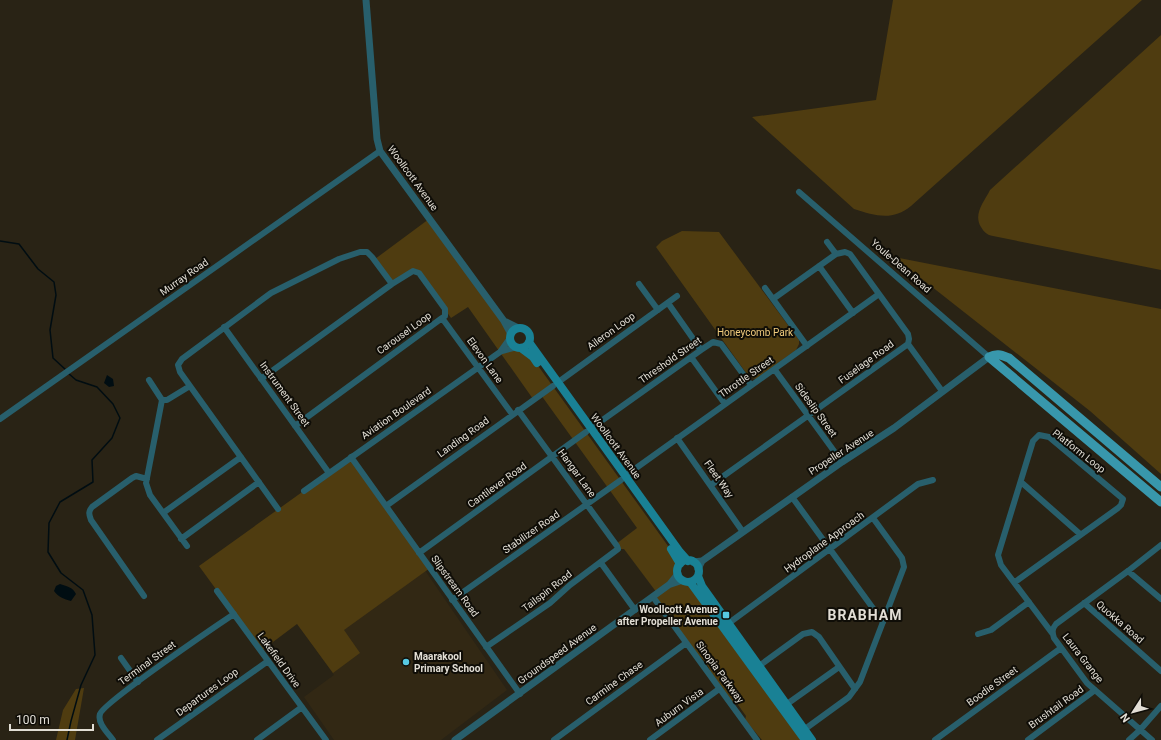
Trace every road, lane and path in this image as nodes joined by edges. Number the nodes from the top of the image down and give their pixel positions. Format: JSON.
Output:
{"nodes":[{"id":1,"x":366,"y":0,"type":"edge"},
{"id":2,"x":380,"y":151,"type":"junction"},
{"id":3,"x":799,"y":192,"type":"dead end"},
{"id":4,"x":827,"y":242,"type":"dead end"},
{"id":5,"x":836,"y":254,"type":"junction"},
{"id":6,"x":819,"y":266,"type":"junction"},
{"id":7,"x":392,"y":284,"type":"junction"},
{"id":8,"x":639,"y":284,"type":"dead end"},
{"id":9,"x":765,"y":288,"type":"dead end"},
{"id":10,"x":879,"y":294,"type":"junction"},
{"id":11,"x":677,"y":296,"type":"dead end"},
{"id":12,"x":773,"y":299,"type":"junction"},
{"id":13,"x":668,"y":303,"type":"junction"},
{"id":14,"x":658,"y":310,"type":"junction"},
{"id":15,"x":853,"y":313,"type":"junction"},
{"id":16,"x":442,"y":318,"type":"junction"},
{"id":17,"x":504,"y":321,"type":"junction"},
{"id":18,"x":224,"y":327,"type":"junction"},
{"id":19,"x":518,"y":328,"type":"junction"},
{"id":20,"x":511,"y":336,"type":"junction"},
{"id":21,"x":529,"y":342,"type":"junction"},
{"id":22,"x":908,"y":344,"type":"junction"},
{"id":23,"x":807,"y":346,"type":"junction"},
{"id":24,"x":519,"y":347,"type":"junction"},
{"id":25,"x":701,"y":350,"type":"junction"},
{"id":26,"x":500,"y":352,"type":"junction"},
{"id":27,"x":691,"y":357,"type":"junction"},
{"id":28,"x":988,"y":357,"type":"junction"},
{"id":29,"x":478,"y":367,"type":"junction"},
{"id":30,"x":775,"y":370,"type":"junction"},
{"id":31,"x":262,"y":379,"type":"junction"},
{"id":32,"x":149,"y":380,"type":"dead end"},
{"id":33,"x":555,"y":384,"type":"junction"},
{"id":34,"x":751,"y":385,"type":"junction"},
{"id":35,"x":190,"y":386,"type":"junction"},
{"id":36,"x":942,"y":391,"type":"junction"},
{"id":37,"x":162,"y":400,"type":"junction"},
{"id":38,"x":726,"y":404,"type":"junction"},
{"id":39,"x":518,"y":410,"type":"junction"},
{"id":40,"x":512,"y":414,"type":"junction"},
{"id":41,"x":808,"y":416,"type":"junction"},
{"id":42,"x":0,"y":419,"type":"edge"},
{"id":43,"x":295,"y":426,"type":"junction"},
{"id":44,"x":588,"y":430,"type":"junction"},
{"id":45,"x":677,"y":438,"type":"junction"},
{"id":46,"x":241,"y":457,"type":"junction"},
{"id":47,"x":351,"y":457,"type":"junction"},
{"id":48,"x":552,"y":457,"type":"junction"},
{"id":49,"x":842,"y":462,"type":"junction"},
{"id":50,"x":329,"y":473,"type":"junction"},
{"id":51,"x":623,"y":478,"type":"junction"},
{"id":52,"x":147,"y":479,"type":"junction"},
{"id":53,"x":933,"y":480,"type":"dead end"},
{"id":54,"x":259,"y":482,"type":"junction"},
{"id":55,"x":1021,"y":482,"type":"junction"},
{"id":56,"x":711,"y":485,"type":"junction"},
{"id":57,"x":1161,"y":487,"type":"edge"},
{"id":58,"x":304,"y":491,"type":"dead end"},
{"id":59,"x":792,"y":496,"type":"junction"},
{"id":60,"x":1161,"y":502,"type":"edge"},
{"id":61,"x":587,"y":505,"type":"junction"},
{"id":62,"x":386,"y":506,"type":"junction"},
{"id":63,"x":278,"y":509,"type":"dead end"},
{"id":64,"x":163,"y":513,"type":"junction"},
{"id":65,"x":873,"y":518,"type":"junction"},
{"id":66,"x":743,"y":532,"type":"junction"},
{"id":67,"x":1080,"y":534,"type":"junction"},
{"id":68,"x":181,"y":539,"type":"junction"},
{"id":69,"x":1161,"y":545,"type":"edge"},
{"id":70,"x":187,"y":546,"type":"dead end"},
{"id":71,"x":618,"y":549,"type":"joint"},
{"id":72,"x":831,"y":549,"type":"junction"},
{"id":73,"x":419,"y":553,"type":"junction"},
{"id":74,"x":601,"y":563,"type":"junction"},
{"id":75,"x":693,"y":565,"type":"junction"},
{"id":76,"x":1128,"y":571,"type":"junction"},
{"id":77,"x":683,"y":579,"type":"junction"},
{"id":78,"x":1015,"y":582,"type":"junction"},
{"id":79,"x":217,"y":591,"type":"dead end"},
{"id":80,"x":144,"y":596,"type":"dead end"},
{"id":81,"x":653,"y":597,"type":"junction"},
{"id":82,"x":1161,"y":599,"type":"edge"},
{"id":83,"x":452,"y":600,"type":"junction"},
{"id":84,"x":1029,"y":602,"type":"junction"},
{"id":85,"x":1084,"y":603,"type":"junction"},
{"id":86,"x":634,"y":610,"type":"junction"},
{"id":87,"x":234,"y":614,"type":"junction"},
{"id":88,"x":883,"y":622,"type":"junction"},
{"id":89,"x":729,"y":623,"type":"junction"},
{"id":90,"x":1052,"y":633,"type":"junction"},
{"id":91,"x":978,"y":634,"type":"dead end"},
{"id":92,"x":686,"y":643,"type":"junction"},
{"id":93,"x":486,"y":647,"type":"junction"},
{"id":94,"x":1061,"y":648,"type":"junction"},
{"id":95,"x":121,"y":658,"type":"dead end"},
{"id":96,"x":268,"y":661,"type":"junction"},
{"id":97,"x":759,"y":666,"type":"junction"},
{"id":98,"x":839,"y":667,"type":"junction"},
{"id":99,"x":1161,"y":671,"type":"edge"},
{"id":100,"x":138,"y":682,"type":"junction"},
{"id":101,"x":719,"y":689,"type":"junction"},
{"id":102,"x":855,"y":689,"type":"junction"},
{"id":103,"x":1095,"y":690,"type":"junction"},
{"id":104,"x":520,"y":694,"type":"junction"},
{"id":105,"x":787,"y":704,"type":"junction"},
{"id":106,"x":1161,"y":706,"type":"edge"},
{"id":107,"x":302,"y":708,"type":"junction"},
{"id":108,"x":805,"y":729,"type":"junction"},
{"id":109,"x":1140,"y":730,"type":"junction"},
{"id":110,"x":753,"y":739,"type":"edge"},
{"id":111,"x":113,"y":740,"type":"edge"},
{"id":112,"x":157,"y":740,"type":"edge"},
{"id":113,"x":257,"y":740,"type":"edge"},
{"id":114,"x":326,"y":740,"type":"edge"},
{"id":115,"x":455,"y":740,"type":"edge"},
{"id":116,"x":554,"y":740,"type":"edge"},
{"id":117,"x":650,"y":740,"type":"edge"},
{"id":118,"x":805,"y":740,"type":"edge"},
{"id":119,"x":812,"y":740,"type":"edge"},
{"id":120,"x":935,"y":740,"type":"edge"},
{"id":121,"x":1028,"y":740,"type":"edge"},
{"id":122,"x":1129,"y":740,"type":"edge"},
{"id":123,"x":1152,"y":740,"type":"edge"}],
"edges":[{"from":1,"to":2,"type":"street","name":"Woollcott Avenue"},
{"from":2,"to":17,"type":"street","name":"Woollcott Avenue"},
{"from":2,"to":42,"type":"street","name":"Murray Road"},
{"from":3,"to":28,"type":"street","name":"Youle-Dean Road"},
{"from":4,"to":5,"type":"street"},
{"from":5,"to":6,"type":"street"},
{"from":5,"to":10,"type":"street","name":"Fuselage Road"},
{"from":6,"to":12,"type":"street"},
{"from":6,"to":15,"type":"street"},
{"from":7,"to":16,"type":"street","name":"Carousel Loop"},
{"from":7,"to":18,"type":"street"},
{"from":7,"to":31,"type":"street","name":"Carousel Loop"},
{"from":8,"to":14,"type":"street"},
{"from":9,"to":12,"type":"street"},
{"from":10,"to":15,"type":"street","name":"Throttle Street"},
{"from":10,"to":22,"type":"street","name":"Fuselage Road"},
{"from":11,"to":13,"type":"street","name":"Aileron Loop"},
{"from":12,"to":23,"type":"street"},
{"from":13,"to":14,"type":"street","name":"Aileron Loop"},
{"from":13,"to":25,"type":"street"},
{"from":14,"to":33,"type":"street","name":"Aileron Loop"},
{"from":15,"to":23,"type":"street","name":"Throttle Street"},
{"from":16,"to":29,"type":"street","name":"Elevon Lane"},
{"from":16,"to":43,"type":"street","name":"Carousel Loop"},
{"from":17,"to":19,"type":"street","name":"Woollcott Avenue"},
{"from":17,"to":20,"type":"street","name":"Woollcott Avenue"},
{"from":18,"to":31,"type":"street","name":"Instrument Street"},
{"from":18,"to":35,"type":"street"},
{"from":19,"to":20,"type":"main road"},
{"from":19,"to":21,"type":"main road","name":"Woollcott Avenue"},
{"from":20,"to":24,"type":"main road","name":"Woollcott Avenue"},
{"from":20,"to":26,"type":"street","name":"Aviation Boulevard"},
{"from":21,"to":24,"type":"main road"},
{"from":21,"to":33,"type":"main road","name":"Woollcott Avenue"},
{"from":22,"to":36,"type":"street"},
{"from":22,"to":41,"type":"street","name":"Fuselage Road"},
{"from":23,"to":30,"type":"street","name":"Throttle Street"},
{"from":24,"to":26,"type":"street","name":"Aviation Boulevard"},
{"from":24,"to":33,"type":"main road","name":"Woollcott Avenue"},
{"from":25,"to":27,"type":"street","name":"Threshold Street"},
{"from":25,"to":34,"type":"street","name":"Threshold Street"},
{"from":26,"to":29,"type":"street","name":"Aviation Boulevard"},
{"from":27,"to":38,"type":"street"},
{"from":27,"to":44,"type":"street","name":"Threshold Street"},
{"from":28,"to":36,"type":"street","name":"Propeller Avenue"},
{"from":28,"to":57,"type":"main road"},
{"from":28,"to":60,"type":"main road","name":"Youle-Dean Road"},
{"from":29,"to":40,"type":"street","name":"Elevon Lane"},
{"from":29,"to":47,"type":"street","name":"Aviation Boulevard"},
{"from":30,"to":34,"type":"street","name":"Throttle Street"},
{"from":30,"to":41,"type":"street","name":"Sideslip Street"},
{"from":31,"to":43,"type":"street","name":"Instrument Street"},
{"from":32,"to":37,"type":"street"},
{"from":33,"to":39,"type":"street","name":"Landing Road"},
{"from":33,"to":44,"type":"main road","name":"Woollcott Avenue"},
{"from":34,"to":38,"type":"street","name":"Throttle Street"},
{"from":35,"to":37,"type":"street"},
{"from":35,"to":46,"type":"street"},
{"from":36,"to":49,"type":"street","name":"Propeller Avenue"},
{"from":37,"to":52,"type":"street"},
{"from":38,"to":45,"type":"street","name":"Throttle Street"},
{"from":39,"to":40,"type":"street","name":"Landing Road"},
{"from":39,"to":48,"type":"street","name":"Hangar Lane"},
{"from":40,"to":62,"type":"street","name":"Landing Road"},
{"from":41,"to":49,"type":"street","name":"Sideslip Street"},
{"from":41,"to":56,"type":"street","name":"Fuselage Road"},
{"from":43,"to":50,"type":"street","name":"Instrument Street"},
{"from":44,"to":48,"type":"street","name":"Cantilever Road"},
{"from":44,"to":51,"type":"main road","name":"Woollcott Avenue"},
{"from":45,"to":51,"type":"street","name":"Throttle Street"},
{"from":45,"to":56,"type":"street","name":"Fleet Way"},
{"from":46,"to":54,"type":"street"},
{"from":46,"to":64,"type":"street"},
{"from":47,"to":50,"type":"street","name":"Aviation Boulevard"},
{"from":47,"to":62,"type":"street","name":"Slipstream Road"},
{"from":48,"to":61,"type":"street","name":"Hangar Lane"},
{"from":48,"to":73,"type":"street","name":"Cantilever Road"},
{"from":49,"to":59,"type":"street","name":"Propeller Avenue"},
{"from":50,"to":58,"type":"street","name":"Aviation Boulevard"},
{"from":51,"to":61,"type":"street","name":"Stabilizer Road"},
{"from":51,"to":75,"type":"main road","name":"Woollcott Avenue"},
{"from":52,"to":64,"type":"street"},
{"from":52,"to":80,"type":"street"},
{"from":53,"to":65,"type":"street","name":"Hydroplane Approach"},
{"from":54,"to":63,"type":"street"},
{"from":54,"to":68,"type":"street"},
{"from":55,"to":67,"type":"street"},
{"from":55,"to":67,"type":"street","name":"Platform Loop"},
{"from":55,"to":78,"type":"street","name":"Platform Loop"},
{"from":56,"to":66,"type":"street","name":"Fleet Way"},
{"from":59,"to":66,"type":"street","name":"Propeller Avenue"},
{"from":59,"to":72,"type":"street"},
{"from":61,"to":71,"type":"street","name":"Hangar Lane"},
{"from":61,"to":83,"type":"street","name":"Stabilizer Road"},
{"from":62,"to":73,"type":"street","name":"Slipstream Road"},
{"from":64,"to":68,"type":"street"},
{"from":65,"to":72,"type":"street","name":"Hydroplane Approach"},
{"from":65,"to":88,"type":"street"},
{"from":66,"to":75,"type":"street","name":"Propeller Avenue"},
{"from":67,"to":78,"type":"street","name":"Platform Loop"},
{"from":68,"to":70,"type":"street"},
{"from":69,"to":76,"type":"street","name":"Laura Grange"},
{"from":71,"to":74,"type":"street","name":"Tailspin Road"},
{"from":72,"to":88,"type":"street"},
{"from":72,"to":89,"type":"street","name":"Hydroplane Approach"},
{"from":73,"to":83,"type":"street","name":"Slipstream Road"},
{"from":74,"to":86,"type":"street"},
{"from":74,"to":93,"type":"street","name":"Tailspin Road"},
{"from":75,"to":77,"type":"main road"},
{"from":75,"to":77,"type":"main road"},
{"from":75,"to":89,"type":"main road","name":"Woollcott Avenue"},
{"from":76,"to":82,"type":"street"},
{"from":76,"to":85,"type":"street","name":"Laura Grange"},
{"from":77,"to":81,"type":"street","name":"Groundspeed Avenue"},
{"from":77,"to":118,"type":"main road"},
{"from":78,"to":84,"type":"street","name":"Platform Loop"},
{"from":79,"to":87,"type":"street","name":"Lakefield Drive"},
{"from":81,"to":86,"type":"street","name":"Groundspeed Avenue"},
{"from":81,"to":92,"type":"street","name":"Sinopia Parkway"},
{"from":83,"to":93,"type":"street","name":"Slipstream Road"},
{"from":84,"to":90,"type":"street","name":"Platform Loop"},
{"from":84,"to":91,"type":"street"},
{"from":85,"to":90,"type":"street","name":"Laura Grange"},
{"from":85,"to":99,"type":"street","name":"Quokka Road"},
{"from":86,"to":104,"type":"street","name":"Groundspeed Avenue"},
{"from":87,"to":96,"type":"street","name":"Lakefield Drive"},
{"from":87,"to":100,"type":"street","name":"Terminal Street"},
{"from":88,"to":102,"type":"street"},
{"from":89,"to":97,"type":"main road","name":"Woollcott Avenue"},
{"from":90,"to":94,"type":"street","name":"Laura Grange"},
{"from":92,"to":101,"type":"street","name":"Sinopia Parkway"},
{"from":92,"to":116,"type":"street","name":"Carmine Chase"},
{"from":93,"to":104,"type":"street","name":"Slipstream Road"},
{"from":94,"to":103,"type":"street","name":"Laura Grange"},
{"from":94,"to":120,"type":"street","name":"Boodie Street"},
{"from":95,"to":100,"type":"street"},
{"from":96,"to":107,"type":"street","name":"Lakefield Drive"},
{"from":96,"to":112,"type":"street","name":"Departures Loop"},
{"from":97,"to":98,"type":"street"},
{"from":97,"to":105,"type":"main road","name":"Woollcott Avenue"},
{"from":98,"to":102,"type":"street"},
{"from":98,"to":105,"type":"street"},
{"from":100,"to":111,"type":"street","name":"Terminal Street"},
{"from":101,"to":110,"type":"street","name":"Sinopia Parkway"},
{"from":101,"to":117,"type":"street","name":"Auburn Vista"},
{"from":102,"to":108,"type":"street"},
{"from":103,"to":109,"type":"street","name":"Laura Grange"},
{"from":103,"to":121,"type":"street","name":"Brushtail Road"},
{"from":104,"to":115,"type":"street","name":"Groundspeed Avenue"},
{"from":105,"to":108,"type":"main road","name":"Woollcott Avenue"},
{"from":106,"to":109,"type":"street"},
{"from":107,"to":113,"type":"street"},
{"from":107,"to":114,"type":"street","name":"Lakefield Drive"},
{"from":108,"to":119,"type":"main road","name":"Woollcott Avenue"},
{"from":109,"to":122,"type":"street"},
{"from":109,"to":123,"type":"street","name":"Laura Grange"}]}
